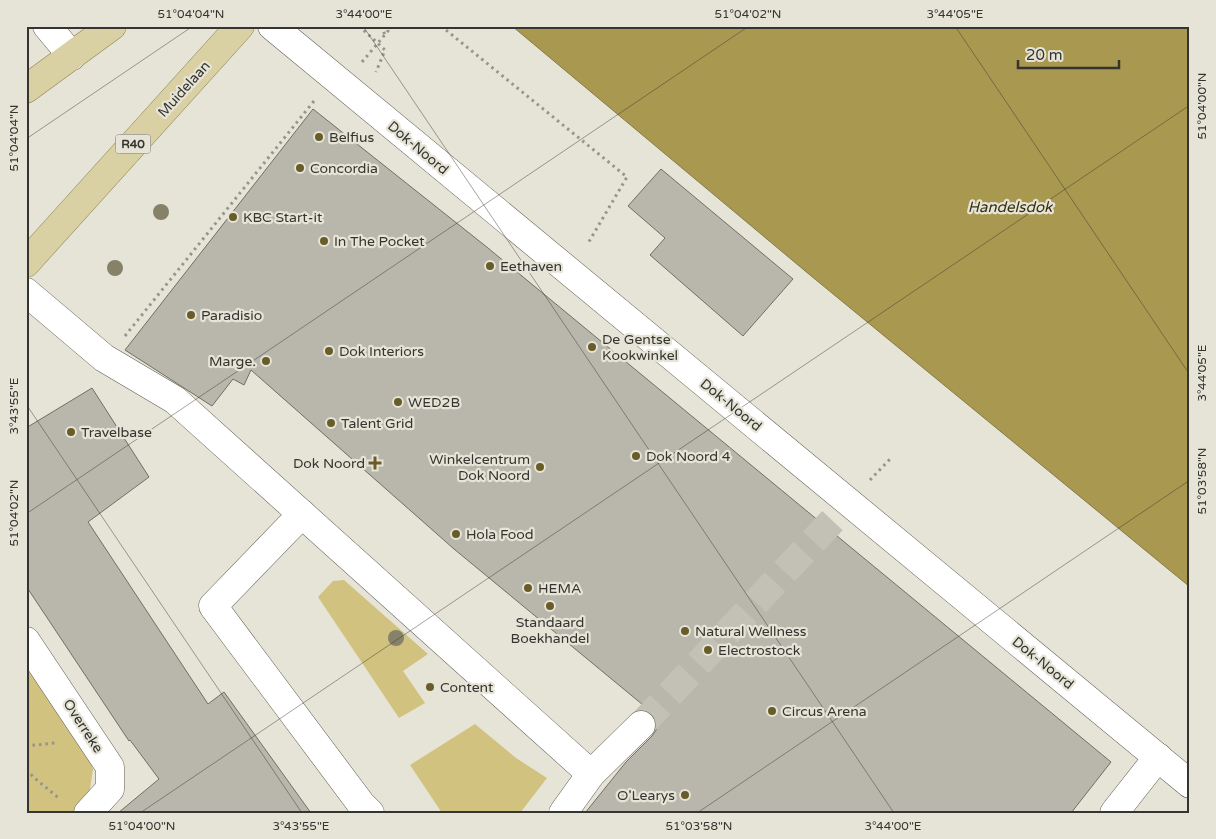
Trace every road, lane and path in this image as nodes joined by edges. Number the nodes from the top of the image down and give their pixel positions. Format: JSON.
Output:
{"nodes":[{"id":1,"x":47,"y":26,"type":"edge"},
{"id":2,"x":112,"y":26,"type":"edge"},
{"id":3,"x":240,"y":26,"type":"edge"},
{"id":4,"x":272,"y":26,"type":"edge"},
{"id":5,"x":359,"y":26,"type":"edge"},
{"id":6,"x":381,"y":26,"type":"edge"},
{"id":7,"x":386,"y":26,"type":"edge"},
{"id":8,"x":441,"y":26,"type":"edge"},
{"id":9,"x":388,"y":31,"type":"dead end"},
{"id":10,"x":385,"y":35,"type":"dead end"},
{"id":11,"x":75,"y":45,"type":"edge"},
{"id":12,"x":385,"y":50,"type":"dead end"},
{"id":13,"x":26,"y":89,"type":"edge"},
{"id":14,"x":318,"y":95,"type":"dead end"},
{"id":15,"x":26,"y":263,"type":"edge"},
{"id":16,"x":567,"y":270,"type":"junction"},
{"id":17,"x":26,"y":292,"type":"edge"},
{"id":18,"x":104,"y":358,"type":"junction"},
{"id":19,"x":892,"y":457,"type":"dead end"},
{"id":20,"x":868,"y":482,"type":"dead end"},
{"id":21,"x":302,"y":514,"type":"junction"},
{"id":22,"x":26,"y":640,"type":"edge"},
{"id":23,"x":640,"y":725,"type":"tunnel mouth"},
{"id":24,"x":1158,"y":757,"type":"junction"},
{"id":25,"x":26,"y":770,"type":"edge"},
{"id":26,"x":591,"y":774,"type":"junction"},
{"id":27,"x":1190,"y":784,"type":"edge"},
{"id":28,"x":77,"y":808,"type":"edge"},
{"id":29,"x":370,"y":813,"type":"edge"},
{"id":30,"x":563,"y":813,"type":"edge"},
{"id":31,"x":1114,"y":813,"type":"edge"}],
"edges":[{"from":1,"to":11,"type":"street"},
{"from":2,"to":11,"type":"main road"},
{"from":3,"to":15,"type":"main road","name":"Muidelaan","number":"R40"},
{"from":4,"to":16,"type":"street","name":"Dok-Noord"},
{"from":5,"to":12,"type":"path"},
{"from":6,"to":10,"type":"path"},
{"from":7,"to":9,"type":"path"},
{"from":8,"to":16,"type":"path"},
{"from":11,"to":13,"type":"main road"},
{"from":14,"to":18,"type":"path"},
{"from":16,"to":24,"type":"street","name":"Dok-Noord"},
{"from":17,"to":18,"type":"street"},
{"from":18,"to":21,"type":"street"},
{"from":19,"to":20,"type":"path"},
{"from":21,"to":26,"type":"street"},
{"from":21,"to":29,"type":"street"},
{"from":22,"to":28,"type":"street","name":"Overreke"},
{"from":23,"to":26,"type":"street"},
{"from":24,"to":27,"type":"street","name":"Dok-Noord"},
{"from":24,"to":31,"type":"street"},
{"from":25,"to":28,"type":"path"},
{"from":26,"to":30,"type":"street"}]}
